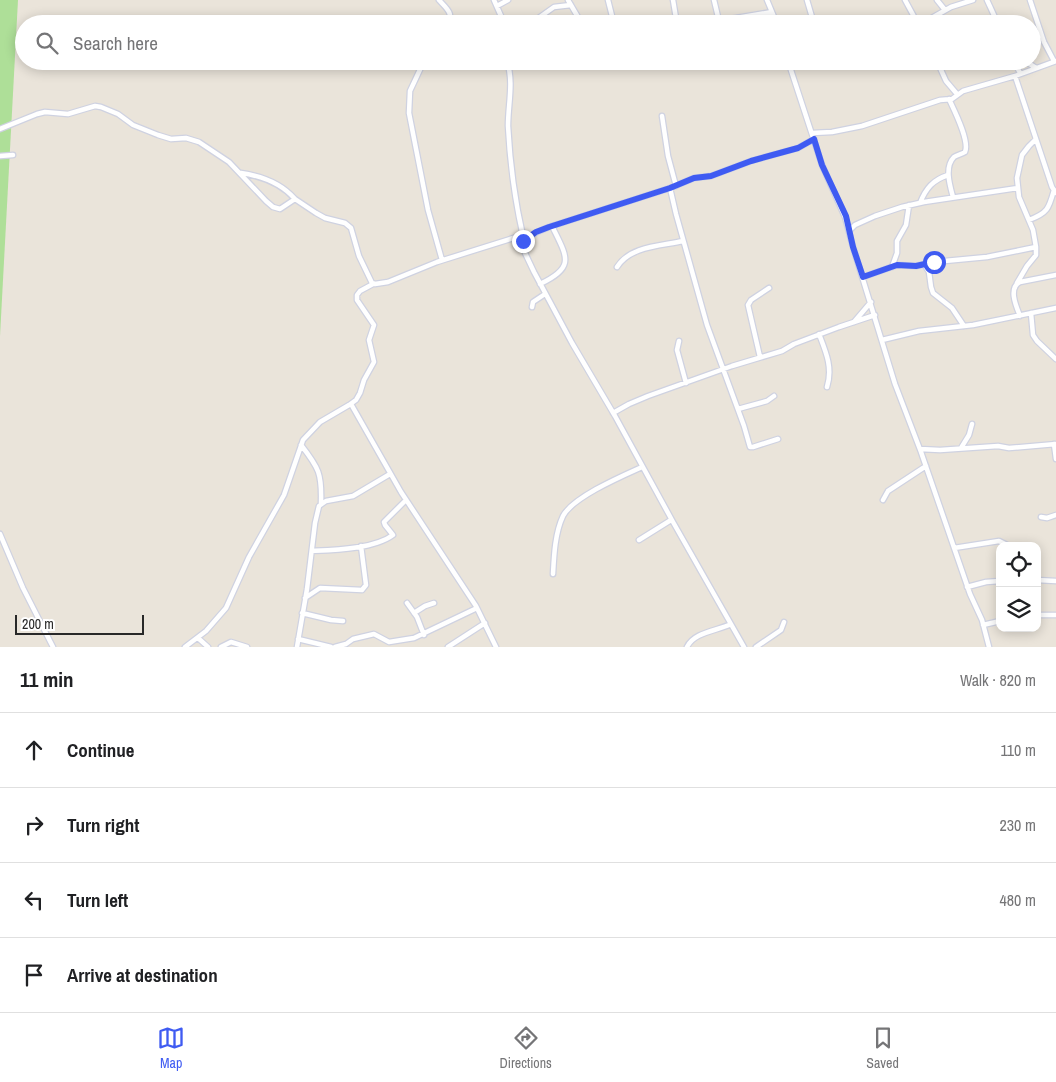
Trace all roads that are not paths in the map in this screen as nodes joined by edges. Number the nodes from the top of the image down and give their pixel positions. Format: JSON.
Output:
{"nodes":[{"id":1,"x":439,"y":0,"type":"edge"},
{"id":2,"x":494,"y":0,"type":"edge"},
{"id":3,"x":508,"y":0,"type":"edge"},
{"id":4,"x":568,"y":0,"type":"edge"},
{"id":5,"x":608,"y":0,"type":"edge"},
{"id":6,"x":673,"y":0,"type":"edge"},
{"id":7,"x":714,"y":0,"type":"edge"},
{"id":8,"x":767,"y":0,"type":"edge"},
{"id":9,"x":807,"y":0,"type":"edge"},
{"id":10,"x":905,"y":0,"type":"edge"},
{"id":11,"x":937,"y":0,"type":"edge"},
{"id":12,"x":973,"y":0,"type":"edge"},
{"id":13,"x":987,"y":0,"type":"edge"},
{"id":14,"x":1030,"y":0,"type":"edge"},
{"id":15,"x":962,"y":2,"type":"edge"},
{"id":16,"x":497,"y":6,"type":"junction"},
{"id":17,"x":571,"y":6,"type":"junction"},
{"id":18,"x":945,"y":10,"type":"junction"},
{"id":19,"x":772,"y":12,"type":"junction"},
{"id":20,"x":450,"y":15,"type":"edge"},
{"id":21,"x":500,"y":15,"type":"edge"},
{"id":22,"x":544,"y":15,"type":"edge"},
{"id":23,"x":576,"y":15,"type":"edge"},
{"id":24,"x":612,"y":15,"type":"edge"},
{"id":25,"x":676,"y":15,"type":"edge"},
{"id":26,"x":718,"y":15,"type":"edge"},
{"id":27,"x":754,"y":15,"type":"edge"},
{"id":28,"x":773,"y":15,"type":"edge"},
{"id":29,"x":811,"y":15,"type":"edge"},
{"id":30,"x":914,"y":15,"type":"edge"},
{"id":31,"x":936,"y":15,"type":"edge"},
{"id":32,"x":994,"y":15,"type":"edge"},
{"id":33,"x":1035,"y":15,"type":"edge"},
{"id":34,"x":1041,"y":33,"type":"edge"},
{"id":35,"x":1055,"y":61,"type":"edge"},
{"id":36,"x":1041,"y":66,"type":"edge"},
{"id":37,"x":420,"y":70,"type":"edge"},
{"id":38,"x":509,"y":70,"type":"edge"},
{"id":39,"x":791,"y":70,"type":"edge"},
{"id":40,"x":941,"y":70,"type":"edge"},
{"id":41,"x":1018,"y":70,"type":"edge"},
{"id":42,"x":1030,"y":70,"type":"edge"},
{"id":43,"x":1020,"y":73,"type":"junction"},
{"id":44,"x":1015,"y":76,"type":"junction"},
{"id":45,"x":957,"y":94,"type":"junction"},
{"id":46,"x":949,"y":99,"type":"junction"},
{"id":47,"x":662,"y":116,"type":"dead end"},
{"id":48,"x":0,"y":128,"type":"edge"},
{"id":49,"x":813,"y":136,"type":"junction"},
{"id":50,"x":1036,"y":139,"type":"junction"},
{"id":51,"x":13,"y":155,"type":"dead end"},
{"id":52,"x":0,"y":156,"type":"edge"},
{"id":53,"x":241,"y":173,"type":"junction"},
{"id":54,"x":948,"y":175,"type":"junction"},
{"id":55,"x":676,"y":186,"type":"junction"},
{"id":56,"x":670,"y":188,"type":"junction"},
{"id":57,"x":1018,"y":188,"type":"junction"},
{"id":58,"x":1055,"y":191,"type":"edge"},
{"id":59,"x":953,"y":197,"type":"junction"},
{"id":60,"x":295,"y":199,"type":"junction"},
{"id":61,"x":920,"y":203,"type":"junction"},
{"id":62,"x":909,"y":205,"type":"junction"},
{"id":63,"x":1038,"y":217,"type":"junction"},
{"id":64,"x":1029,"y":220,"type":"junction"},
{"id":65,"x":552,"y":226,"type":"junction"},
{"id":66,"x":1033,"y":228,"type":"junction"},
{"id":67,"x":850,"y":230,"type":"junction"},
{"id":68,"x":523,"y":238,"type":"junction"},
{"id":69,"x":683,"y":241,"type":"junction"},
{"id":70,"x":1036,"y":247,"type":"junction"},
{"id":71,"x":442,"y":260,"type":"junction"},
{"id":72,"x":924,"y":264,"type":"junction"},
{"id":73,"x":617,"y":266,"type":"dead end"},
{"id":74,"x":892,"y":267,"type":"junction"},
{"id":75,"x":1056,"y":275,"type":"edge"},
{"id":76,"x":863,"y":277,"type":"junction"},
{"id":77,"x":1017,"y":283,"type":"junction"},
{"id":78,"x":373,"y":284,"type":"junction"},
{"id":79,"x":540,"y":284,"type":"junction"},
{"id":80,"x":769,"y":288,"type":"dead end"},
{"id":81,"x":545,"y":294,"type":"junction"},
{"id":82,"x":871,"y":302,"type":"junction"},
{"id":83,"x":532,"y":307,"type":"dead end"},
{"id":84,"x":1056,"y":308,"type":"edge"},
{"id":85,"x":1032,"y":314,"type":"junction"},
{"id":86,"x":875,"y":316,"type":"junction"},
{"id":87,"x":1020,"y":316,"type":"junction"},
{"id":88,"x":854,"y":322,"type":"junction"},
{"id":89,"x":964,"y":326,"type":"junction"},
{"id":90,"x":820,"y":334,"type":"junction"},
{"id":91,"x":679,"y":340,"type":"dead end"},
{"id":92,"x":882,"y":340,"type":"junction"},
{"id":93,"x":760,"y":357,"type":"junction"},
{"id":94,"x":1056,"y":359,"type":"edge"},
{"id":95,"x":723,"y":369,"type":"junction"},
{"id":96,"x":686,"y":383,"type":"junction"},
{"id":97,"x":828,"y":387,"type":"dead end"},
{"id":98,"x":774,"y":396,"type":"dead end"},
{"id":99,"x":351,"y":404,"type":"junction"},
{"id":100,"x":738,"y":410,"type":"junction"},
{"id":101,"x":613,"y":413,"type":"junction"},
{"id":102,"x":972,"y":424,"type":"dead end"},
{"id":103,"x":778,"y":439,"type":"dead end"},
{"id":104,"x":1055,"y":444,"type":"edge"},
{"id":105,"x":301,"y":445,"type":"junction"},
{"id":106,"x":961,"y":448,"type":"junction"},
{"id":107,"x":920,"y":449,"type":"junction"},
{"id":108,"x":928,"y":450,"type":"junction"},
{"id":109,"x":922,"y":456,"type":"junction"},
{"id":110,"x":1056,"y":459,"type":"edge"},
{"id":111,"x":926,"y":466,"type":"junction"},
{"id":112,"x":642,"y":467,"type":"junction"},
{"id":113,"x":390,"y":474,"type":"junction"},
{"id":114,"x":406,"y":500,"type":"junction"},
{"id":115,"x":882,"y":500,"type":"dead end"},
{"id":116,"x":321,"y":504,"type":"junction"},
{"id":117,"x":1056,"y":515,"type":"edge"},
{"id":118,"x":1041,"y":517,"type":"dead end"},
{"id":119,"x":671,"y":520,"type":"junction"},
{"id":120,"x":0,"y":534,"type":"edge"},
{"id":121,"x":639,"y":540,"type":"dead end"},
{"id":122,"x":1001,"y":542,"type":"edge"},
{"id":123,"x":361,"y":546,"type":"junction"},
{"id":124,"x":954,"y":548,"type":"junction"},
{"id":125,"x":312,"y":551,"type":"junction"},
{"id":126,"x":553,"y":574,"type":"dead end"},
{"id":127,"x":1041,"y":580,"type":"edge"},
{"id":128,"x":996,"y":581,"type":"edge"},
{"id":129,"x":1056,"y":581,"type":"edge"},
{"id":130,"x":967,"y":588,"type":"junction"},
{"id":131,"x":305,"y":598,"type":"junction"},
{"id":132,"x":407,"y":603,"type":"dead end"},
{"id":133,"x":434,"y":603,"type":"dead end"},
{"id":134,"x":477,"y":608,"type":"junction"},
{"id":135,"x":302,"y":613,"type":"junction"},
{"id":136,"x":414,"y":614,"type":"junction"},
{"id":137,"x":1041,"y":615,"type":"edge"},
{"id":138,"x":1056,"y":615,"type":"edge"},
{"id":139,"x":343,"y":621,"type":"dead end"},
{"id":140,"x":784,"y":622,"type":"dead end"},
{"id":141,"x":996,"y":622,"type":"edge"},
{"id":142,"x":485,"y":623,"type":"junction"},
{"id":143,"x":731,"y":624,"type":"junction"},
{"id":144,"x":983,"y":625,"type":"junction"},
{"id":145,"x":424,"y":635,"type":"junction"},
{"id":146,"x":198,"y":638,"type":"junction"},
{"id":147,"x":298,"y":639,"type":"junction"},
{"id":148,"x":389,"y":642,"type":"junction"},
{"id":149,"x":342,"y":646,"type":"edge"},
{"id":150,"x":54,"y":647,"type":"edge"},
{"id":151,"x":185,"y":647,"type":"edge"},
{"id":152,"x":208,"y":647,"type":"edge"},
{"id":153,"x":221,"y":647,"type":"edge"},
{"id":154,"x":248,"y":647,"type":"edge"},
{"id":155,"x":296,"y":647,"type":"edge"},
{"id":156,"x":331,"y":647,"type":"edge"},
{"id":157,"x":335,"y":647,"type":"edge"},
{"id":158,"x":394,"y":647,"type":"edge"},
{"id":159,"x":448,"y":647,"type":"edge"},
{"id":160,"x":496,"y":647,"type":"edge"},
{"id":161,"x":686,"y":647,"type":"edge"},
{"id":162,"x":744,"y":647,"type":"edge"},
{"id":163,"x":756,"y":647,"type":"edge"},
{"id":164,"x":988,"y":647,"type":"edge"}],
"edges":[{"from":1,"to":20,"type":"street"},
{"from":2,"to":16,"type":"street"},
{"from":3,"to":16,"type":"street"},
{"from":4,"to":17,"type":"street"},
{"from":5,"to":24,"type":"street"},
{"from":6,"to":25,"type":"street"},
{"from":7,"to":26,"type":"street"},
{"from":8,"to":19,"type":"street"},
{"from":9,"to":29,"type":"street"},
{"from":10,"to":30,"type":"street"},
{"from":11,"to":18,"type":"street"},
{"from":12,"to":15,"type":"street"},
{"from":13,"to":32,"type":"street"},
{"from":14,"to":33,"type":"street"},
{"from":15,"to":18,"type":"street"},
{"from":16,"to":21,"type":"street"},
{"from":17,"to":22,"type":"street"},
{"from":17,"to":23,"type":"street"},
{"from":18,"to":31,"type":"street"},
{"from":19,"to":27,"type":"street"},
{"from":19,"to":28,"type":"street"},
{"from":34,"to":35,"type":"street"},
{"from":35,"to":36,"type":"street"},
{"from":37,"to":71,"type":"street"},
{"from":38,"to":68,"type":"street"},
{"from":39,"to":49,"type":"street"},
{"from":40,"to":45,"type":"street"},
{"from":41,"to":43,"type":"street"},
{"from":42,"to":43,"type":"street"},
{"from":43,"to":44,"type":"street"},
{"from":44,"to":45,"type":"street"},
{"from":44,"to":50,"type":"street"},
{"from":45,"to":46,"type":"street"},
{"from":46,"to":49,"type":"street"},
{"from":46,"to":54,"type":"street"},
{"from":47,"to":55,"type":"street"},
{"from":48,"to":53,"type":"street"},
{"from":49,"to":55,"type":"street"},
{"from":49,"to":67,"type":"street"},
{"from":50,"to":57,"type":"street"},
{"from":50,"to":58,"type":"street"},
{"from":51,"to":52,"type":"street"},
{"from":53,"to":60,"type":"street"},
{"from":53,"to":60,"type":"street"},
{"from":54,"to":59,"type":"street"},
{"from":54,"to":61,"type":"street"},
{"from":55,"to":56,"type":"street"},
{"from":56,"to":65,"type":"street"},
{"from":56,"to":69,"type":"street"},
{"from":57,"to":59,"type":"street"},
{"from":57,"to":64,"type":"street"},
{"from":58,"to":63,"type":"street"},
{"from":59,"to":61,"type":"street"},
{"from":60,"to":78,"type":"street"},
{"from":61,"to":62,"type":"street"},
{"from":62,"to":67,"type":"street"},
{"from":62,"to":74,"type":"street"},
{"from":63,"to":64,"type":"street"},
{"from":63,"to":66,"type":"street"},
{"from":64,"to":66,"type":"street"},
{"from":65,"to":68,"type":"street"},
{"from":65,"to":79,"type":"street"},
{"from":66,"to":70,"type":"street"},
{"from":67,"to":76,"type":"street"},
{"from":68,"to":71,"type":"street"},
{"from":68,"to":79,"type":"street"},
{"from":69,"to":73,"type":"street"},
{"from":69,"to":95,"type":"street"},
{"from":70,"to":72,"type":"street"},
{"from":70,"to":77,"type":"street"},
{"from":71,"to":78,"type":"street"},
{"from":72,"to":74,"type":"street"},
{"from":72,"to":89,"type":"street"},
{"from":74,"to":76,"type":"street"},
{"from":75,"to":77,"type":"street"},
{"from":76,"to":82,"type":"street"},
{"from":77,"to":87,"type":"street"},
{"from":78,"to":99,"type":"street"},
{"from":79,"to":81,"type":"street"},
{"from":80,"to":93,"type":"street"},
{"from":81,"to":83,"type":"street"},
{"from":81,"to":101,"type":"street"},
{"from":82,"to":86,"type":"street"},
{"from":82,"to":88,"type":"street"},
{"from":84,"to":85,"type":"street"},
{"from":85,"to":87,"type":"street"},
{"from":85,"to":94,"type":"street"},
{"from":86,"to":88,"type":"street"},
{"from":86,"to":92,"type":"street"},
{"from":87,"to":89,"type":"street"},
{"from":88,"to":90,"type":"street"},
{"from":89,"to":92,"type":"street"},
{"from":90,"to":93,"type":"street"},
{"from":90,"to":97,"type":"street"},
{"from":91,"to":96,"type":"street"},
{"from":92,"to":107,"type":"street"},
{"from":93,"to":95,"type":"street"},
{"from":95,"to":96,"type":"street"},
{"from":95,"to":100,"type":"street"},
{"from":96,"to":101,"type":"street"},
{"from":98,"to":100,"type":"street"},
{"from":99,"to":105,"type":"street"},
{"from":99,"to":113,"type":"street"},
{"from":100,"to":103,"type":"street"},
{"from":101,"to":112,"type":"street"},
{"from":102,"to":106,"type":"street"},
{"from":104,"to":106,"type":"street"},
{"from":104,"to":110,"type":"street"},
{"from":105,"to":116,"type":"street"},
{"from":105,"to":146,"type":"street"},
{"from":106,"to":108,"type":"street"},
{"from":107,"to":108,"type":"street"},
{"from":107,"to":109,"type":"street"},
{"from":108,"to":109,"type":"street"},
{"from":109,"to":111,"type":"street"},
{"from":111,"to":115,"type":"street"},
{"from":111,"to":124,"type":"street"},
{"from":112,"to":119,"type":"street"},
{"from":112,"to":126,"type":"street"},
{"from":113,"to":114,"type":"street"},
{"from":113,"to":116,"type":"street"},
{"from":114,"to":123,"type":"street"},
{"from":114,"to":134,"type":"street"},
{"from":116,"to":125,"type":"street"},
{"from":117,"to":118,"type":"street"},
{"from":119,"to":121,"type":"street"},
{"from":119,"to":143,"type":"street"},
{"from":120,"to":150,"type":"street"},
{"from":122,"to":124,"type":"street"},
{"from":123,"to":125,"type":"street"},
{"from":123,"to":131,"type":"street"},
{"from":124,"to":130,"type":"street"},
{"from":125,"to":131,"type":"street"},
{"from":127,"to":129,"type":"street"},
{"from":128,"to":130,"type":"street"},
{"from":130,"to":144,"type":"street"},
{"from":131,"to":135,"type":"street"},
{"from":132,"to":136,"type":"street"},
{"from":133,"to":136,"type":"street"},
{"from":134,"to":142,"type":"street"},
{"from":134,"to":145,"type":"street"},
{"from":135,"to":139,"type":"street"},
{"from":135,"to":147,"type":"street"},
{"from":136,"to":145,"type":"street"},
{"from":137,"to":138,"type":"street"},
{"from":140,"to":163,"type":"street"},
{"from":141,"to":144,"type":"street"},
{"from":142,"to":159,"type":"street"},
{"from":142,"to":160,"type":"street"},
{"from":143,"to":161,"type":"street"},
{"from":143,"to":162,"type":"street"},
{"from":144,"to":164,"type":"street"},
{"from":145,"to":148,"type":"street"},
{"from":146,"to":151,"type":"street"},
{"from":146,"to":152,"type":"street"},
{"from":147,"to":155,"type":"street"},
{"from":147,"to":156,"type":"street"},
{"from":148,"to":149,"type":"street"},
{"from":148,"to":158,"type":"street"},
{"from":149,"to":157,"type":"street"},
{"from":153,"to":154,"type":"street"}]}
